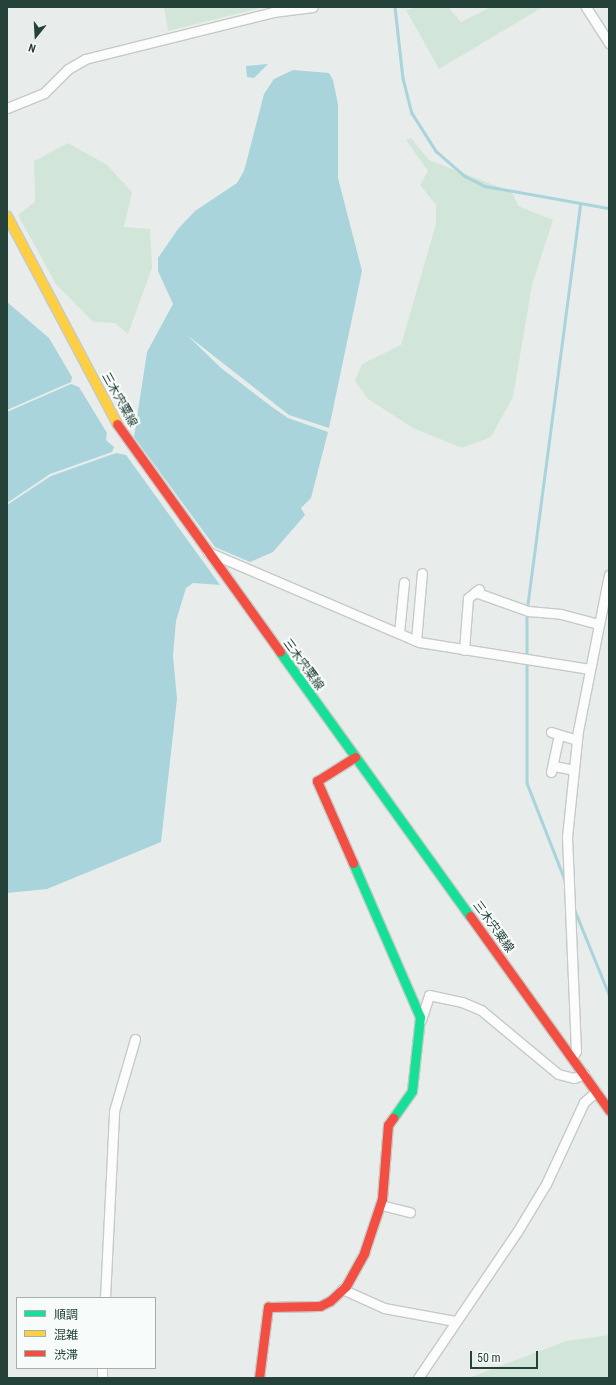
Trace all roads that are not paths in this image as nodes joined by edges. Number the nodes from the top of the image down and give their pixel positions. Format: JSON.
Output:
{"nodes":[{"id":1,"x":313,"y":7,"type":"edge"},
{"id":2,"x":586,"y":7,"type":"edge"},
{"id":3,"x":609,"y":43,"type":"edge"},
{"id":4,"x":7,"y":108,"type":"edge"},
{"id":5,"x":7,"y":216,"type":"edge"},
{"id":6,"x":207,"y":552,"type":"junction"},
{"id":7,"x":422,"y":573,"type":"dead end"},
{"id":8,"x":609,"y":575,"type":"edge"},
{"id":9,"x":404,"y":582,"type":"dead end"},
{"id":10,"x":599,"y":624,"type":"junction"},
{"id":11,"x":399,"y":633,"type":"junction"},
{"id":12,"x":416,"y":641,"type":"junction"},
{"id":13,"x":464,"y":650,"type":"junction"},
{"id":14,"x":590,"y":669,"type":"junction"},
{"id":15,"x":577,"y":740,"type":"junction"},
{"id":16,"x":355,"y":757,"type":"junction"},
{"id":17,"x":574,"y":770,"type":"junction"},
{"id":18,"x":420,"y":1020,"type":"junction"},
{"id":19,"x":134,"y":1039,"type":"dead end"},
{"id":20,"x":572,"y":1057,"type":"junction"},
{"id":21,"x":584,"y":1074,"type":"junction"},
{"id":22,"x":596,"y":1092,"type":"junction"},
{"id":23,"x":609,"y":1110,"type":"edge"},
{"id":24,"x":381,"y":1205,"type":"junction"},
{"id":25,"x":410,"y":1212,"type":"dead end"},
{"id":26,"x":342,"y":1290,"type":"junction"},
{"id":27,"x":105,"y":1297,"type":"edge"},
{"id":28,"x":455,"y":1321,"type":"junction"},
{"id":29,"x":259,"y":1378,"type":"edge"},
{"id":30,"x":418,"y":1378,"type":"edge"}],
"edges":[{"from":1,"to":4,"type":"street"},
{"from":2,"to":3,"type":"street"},
{"from":5,"to":6,"type":"main road","name":"三木宍粟線"},
{"from":6,"to":11,"type":"street"},
{"from":6,"to":16,"type":"main road","name":"三木宍粟線"},
{"from":7,"to":12,"type":"street"},
{"from":8,"to":10,"type":"street"},
{"from":9,"to":11,"type":"street"},
{"from":10,"to":13,"type":"street"},
{"from":10,"to":14,"type":"street"},
{"from":11,"to":12,"type":"street"},
{"from":12,"to":13,"type":"street"},
{"from":13,"to":14,"type":"street"},
{"from":14,"to":15,"type":"street"},
{"from":15,"to":17,"type":"street"},
{"from":15,"to":17,"type":"street"},
{"from":16,"to":18,"type":"main road"},
{"from":16,"to":20,"type":"main road","name":"三木宍粟線"},
{"from":17,"to":20,"type":"street"},
{"from":18,"to":21,"type":"street"},
{"from":18,"to":24,"type":"main road"},
{"from":19,"to":27,"type":"street"},
{"from":20,"to":21,"type":"main road","name":"三木宍粟線"},
{"from":21,"to":22,"type":"main road","name":"三木宍粟線"},
{"from":22,"to":23,"type":"main road","name":"三木宍粟線"},
{"from":22,"to":28,"type":"street"},
{"from":24,"to":25,"type":"street"},
{"from":24,"to":26,"type":"main road"},
{"from":26,"to":28,"type":"street"},
{"from":26,"to":29,"type":"main road"},
{"from":28,"to":30,"type":"street"}]}
